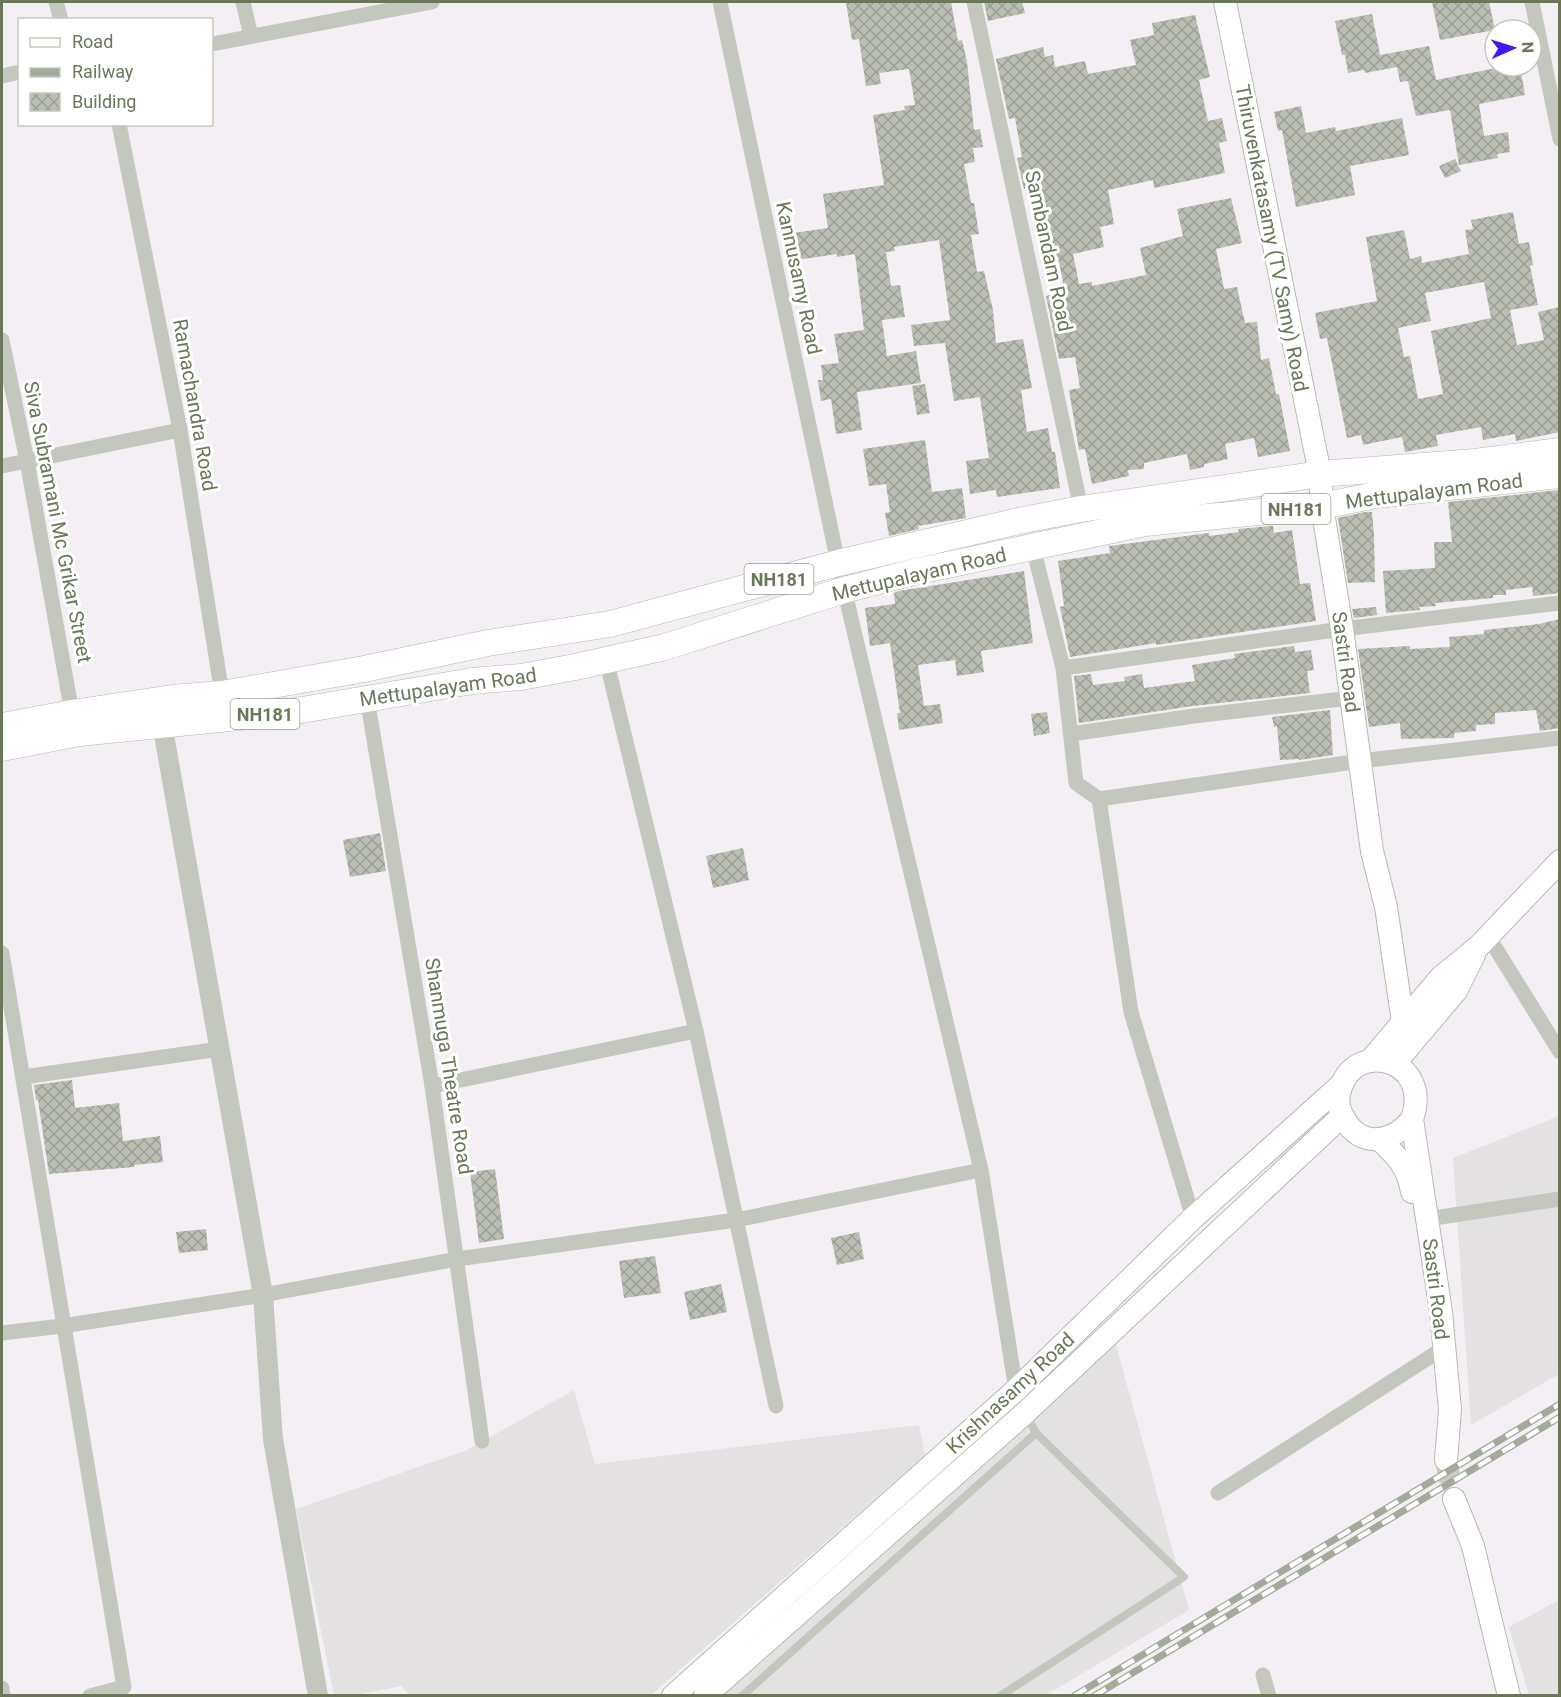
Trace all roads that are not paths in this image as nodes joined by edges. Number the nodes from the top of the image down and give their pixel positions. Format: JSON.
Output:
{"nodes":[{"id":1,"x":56,"y":2,"type":"edge"},
{"id":2,"x":243,"y":2,"type":"edge"},
{"id":3,"x":432,"y":2,"type":"edge"},
{"id":4,"x":720,"y":2,"type":"edge"},
{"id":5,"x":975,"y":2,"type":"edge"},
{"id":6,"x":1225,"y":2,"type":"edge"},
{"id":7,"x":1532,"y":2,"type":"edge"},
{"id":8,"x":60,"y":18,"type":"edge"},
{"id":9,"x":251,"y":36,"type":"junction"},
{"id":10,"x":213,"y":44,"type":"edge"},
{"id":11,"x":18,"y":72,"type":"edge"},
{"id":12,"x":2,"y":76,"type":"edge"},
{"id":13,"x":119,"y":126,"type":"edge"},
{"id":14,"x":1560,"y":139,"type":"edge"},
{"id":15,"x":2,"y":340,"type":"edge"},
{"id":16,"x":180,"y":430,"type":"junction"},
{"id":17,"x":1560,"y":451,"type":"edge"},
{"id":18,"x":27,"y":461,"type":"junction"},
{"id":19,"x":2,"y":466,"type":"edge"},
{"id":20,"x":1320,"y":474,"type":"junction"},
{"id":21,"x":1560,"y":475,"type":"edge"},
{"id":22,"x":1322,"y":506,"type":"junction"},
{"id":23,"x":1082,"y":509,"type":"junction"},
{"id":24,"x":1034,"y":547,"type":"junction"},
{"id":25,"x":838,"y":563,"type":"junction"},
{"id":26,"x":844,"y":590,"type":"junction"},
{"id":27,"x":1560,"y":603,"type":"edge"},
{"id":28,"x":1342,"y":629,"type":"junction"},
{"id":29,"x":606,"y":659,"type":"junction"},
{"id":30,"x":1063,"y":668,"type":"junction"},
{"id":31,"x":222,"y":694,"type":"junction"},
{"id":32,"x":1351,"y":698,"type":"junction"},
{"id":33,"x":368,"y":699,"type":"junction"},
{"id":34,"x":72,"y":713,"type":"junction"},
{"id":35,"x":160,"y":713,"type":"junction"},
{"id":36,"x":2,"y":726,"type":"edge"},
{"id":37,"x":1071,"y":734,"type":"junction"},
{"id":38,"x":1560,"y":738,"type":"edge"},
{"id":39,"x":2,"y":748,"type":"edge"},
{"id":40,"x":1360,"y":761,"type":"junction"},
{"id":41,"x":1099,"y":799,"type":"junction"},
{"id":42,"x":1560,"y":861,"type":"edge"},
{"id":43,"x":1484,"y":941,"type":"junction"},
{"id":44,"x":2,"y":953,"type":"edge"},
{"id":45,"x":696,"y":1031,"type":"junction"},
{"id":46,"x":1398,"y":1043,"type":"junction"},
{"id":47,"x":220,"y":1049,"type":"junction"},
{"id":48,"x":1560,"y":1052,"type":"edge"},
{"id":49,"x":23,"y":1077,"type":"junction"},
{"id":50,"x":1342,"y":1084,"type":"junction"},
{"id":51,"x":432,"y":1086,"type":"junction"},
{"id":52,"x":1342,"y":1116,"type":"junction"},
{"id":53,"x":1412,"y":1119,"type":"junction"},
{"id":54,"x":1379,"y":1139,"type":"junction"},
{"id":55,"x":981,"y":1170,"type":"junction"},
{"id":56,"x":1560,"y":1199,"type":"edge"},
{"id":57,"x":1193,"y":1218,"type":"junction"},
{"id":58,"x":1426,"y":1219,"type":"junction"},
{"id":59,"x":736,"y":1220,"type":"junction"},
{"id":60,"x":457,"y":1259,"type":"junction"},
{"id":61,"x":262,"y":1295,"type":"junction"},
{"id":62,"x":62,"y":1326,"type":"junction"},
{"id":63,"x":2,"y":1333,"type":"edge"},
{"id":64,"x":1436,"y":1353,"type":"junction"},
{"id":65,"x":1016,"y":1390,"type":"junction"},
{"id":66,"x":776,"y":1406,"type":"dead end"},
{"id":67,"x":1025,"y":1413,"type":"junction"},
{"id":68,"x":1036,"y":1433,"type":"junction"},
{"id":69,"x":482,"y":1441,"type":"dead end"},
{"id":70,"x":1218,"y":1492,"type":"dead end"},
{"id":71,"x":1450,"y":1502,"type":"tunnel mouth"},
{"id":72,"x":1263,"y":1675,"type":"dead end"},
{"id":73,"x":2,"y":1688,"type":"edge"},
{"id":74,"x":3,"y":1695,"type":"edge"},
{"id":75,"x":90,"y":1695,"type":"edge"},
{"id":76,"x":318,"y":1695,"type":"edge"},
{"id":77,"x":672,"y":1695,"type":"edge"},
{"id":78,"x":705,"y":1695,"type":"edge"},
{"id":79,"x":742,"y":1695,"type":"edge"},
{"id":80,"x":1000,"y":1695,"type":"edge"},
{"id":81,"x":1269,"y":1695,"type":"edge"},
{"id":82,"x":1509,"y":1695,"type":"edge"}],
"edges":[{"from":1,"to":8,"type":"street"},
{"from":2,"to":9,"type":"street"},
{"from":3,"to":9,"type":"street"},
{"from":4,"to":25,"type":"street","name":"Kannusamy Road"},
{"from":5,"to":23,"type":"street","name":"Sambandam Road"},
{"from":6,"to":20,"type":"main road","name":"Thiruvenkatasamy (TV Samy) Road"},
{"from":7,"to":14,"type":"street"},
{"from":9,"to":10,"type":"street"},
{"from":11,"to":12,"type":"street"},
{"from":13,"to":16,"type":"street","name":"Ramachandra Road"},
{"from":15,"to":18,"type":"street","name":"Siva Subramani Mc Grikar Street"},
{"from":16,"to":18,"type":"street"},
{"from":16,"to":31,"type":"street","name":"Ramachandra Road"},
{"from":17,"to":20,"type":"highway","name":"Mettupalayam Road","number":"NH181"},
{"from":18,"to":19,"type":"street"},
{"from":18,"to":34,"type":"street","name":"Siva Subramani Mc Grikar Street"},
{"from":20,"to":22,"type":"main road","name":"Sastri Road"},
{"from":20,"to":23,"type":"highway","name":"Mettupalayam Road","number":"NH181"},
{"from":21,"to":22,"type":"highway","name":"Mettupalayam Road","number":"NH181"},
{"from":22,"to":24,"type":"highway","name":"Mettupalayam Road","number":"NH181"},
{"from":22,"to":28,"type":"main road","name":"Sastri Road"},
{"from":23,"to":25,"type":"highway","name":"Mettupalayam Road","number":"NH181"},
{"from":24,"to":26,"type":"highway","name":"Mettupalayam Road","number":"NH181"},
{"from":24,"to":30,"type":"street"},
{"from":25,"to":26,"type":"street","name":"Kannusamy Road"},
{"from":25,"to":31,"type":"highway","name":"Mettupalayam Road","number":"NH181"},
{"from":26,"to":29,"type":"highway","name":"Mettupalayam Road","number":"NH181"},
{"from":26,"to":55,"type":"street","name":"Kannusamy Road"},
{"from":27,"to":28,"type":"street"},
{"from":28,"to":30,"type":"street"},
{"from":28,"to":32,"type":"main road","name":"Sastri Road"},
{"from":29,"to":33,"type":"highway","name":"Mettupalayam Road","number":"NH181"},
{"from":29,"to":45,"type":"street"},
{"from":30,"to":37,"type":"street"},
{"from":31,"to":35,"type":"highway","name":"Mettupalayam Road","number":"NH181"},
{"from":32,"to":37,"type":"street"},
{"from":32,"to":40,"type":"main road","name":"Sastri Road"},
{"from":33,"to":35,"type":"highway","name":"Mettupalayam Road","number":"NH181"},
{"from":33,"to":51,"type":"street","name":"Shanmuga Theatre Road"},
{"from":34,"to":35,"type":"highway","name":"Mettupalayam Road","number":"NH181"},
{"from":34,"to":36,"type":"highway","name":"Mettupalayam Road","number":"NH181"},
{"from":35,"to":39,"type":"highway","name":"Mettupalayam Road","number":"NH181"},
{"from":35,"to":47,"type":"street"},
{"from":37,"to":41,"type":"street"},
{"from":38,"to":40,"type":"street"},
{"from":40,"to":41,"type":"street"},
{"from":40,"to":46,"type":"main road","name":"Sastri Road"},
{"from":41,"to":57,"type":"street"},
{"from":42,"to":43,"type":"main road"},
{"from":43,"to":46,"type":"main road"},
{"from":43,"to":48,"type":"street"},
{"from":44,"to":49,"type":"street"},
{"from":45,"to":51,"type":"street"},
{"from":45,"to":59,"type":"street"},
{"from":46,"to":50,"type":"main road"},
{"from":46,"to":53,"type":"main road"},
{"from":47,"to":49,"type":"street"},
{"from":47,"to":61,"type":"street"},
{"from":49,"to":62,"type":"street"},
{"from":50,"to":52,"type":"main road"},
{"from":50,"to":57,"type":"main road","name":"Krishnasamy Road"},
{"from":51,"to":60,"type":"street","name":"Shanmuga Theatre Road"},
{"from":52,"to":54,"type":"main road"},
{"from":52,"to":67,"type":"main road"},
{"from":53,"to":54,"type":"main road"},
{"from":53,"to":58,"type":"main road","name":"Sastri Road"},
{"from":54,"to":64,"type":"main road","name":"Sastri Road"},
{"from":55,"to":59,"type":"street"},
{"from":55,"to":65,"type":"street","name":"Kannusamy Road"},
{"from":56,"to":58,"type":"street"},
{"from":57,"to":65,"type":"main road","name":"Krishnasamy Road"},
{"from":58,"to":64,"type":"main road","name":"Sastri Road"},
{"from":59,"to":60,"type":"street"},
{"from":59,"to":66,"type":"street"},
{"from":60,"to":61,"type":"street"},
{"from":60,"to":69,"type":"street","name":"Shanmuga Theatre Road"},
{"from":61,"to":62,"type":"street"},
{"from":61,"to":76,"type":"street"},
{"from":62,"to":63,"type":"street"},
{"from":62,"to":75,"type":"street"},
{"from":64,"to":70,"type":"street"},
{"from":65,"to":77,"type":"main road","name":"Krishnasamy Road"},
{"from":67,"to":68,"type":"lane"},
{"from":67,"to":78,"type":"main road"},
{"from":68,"to":79,"type":"lane"},
{"from":68,"to":80,"type":"lane"},
{"from":71,"to":82,"type":"main road"},
{"from":72,"to":81,"type":"street"},
{"from":73,"to":74,"type":"street"}]}
